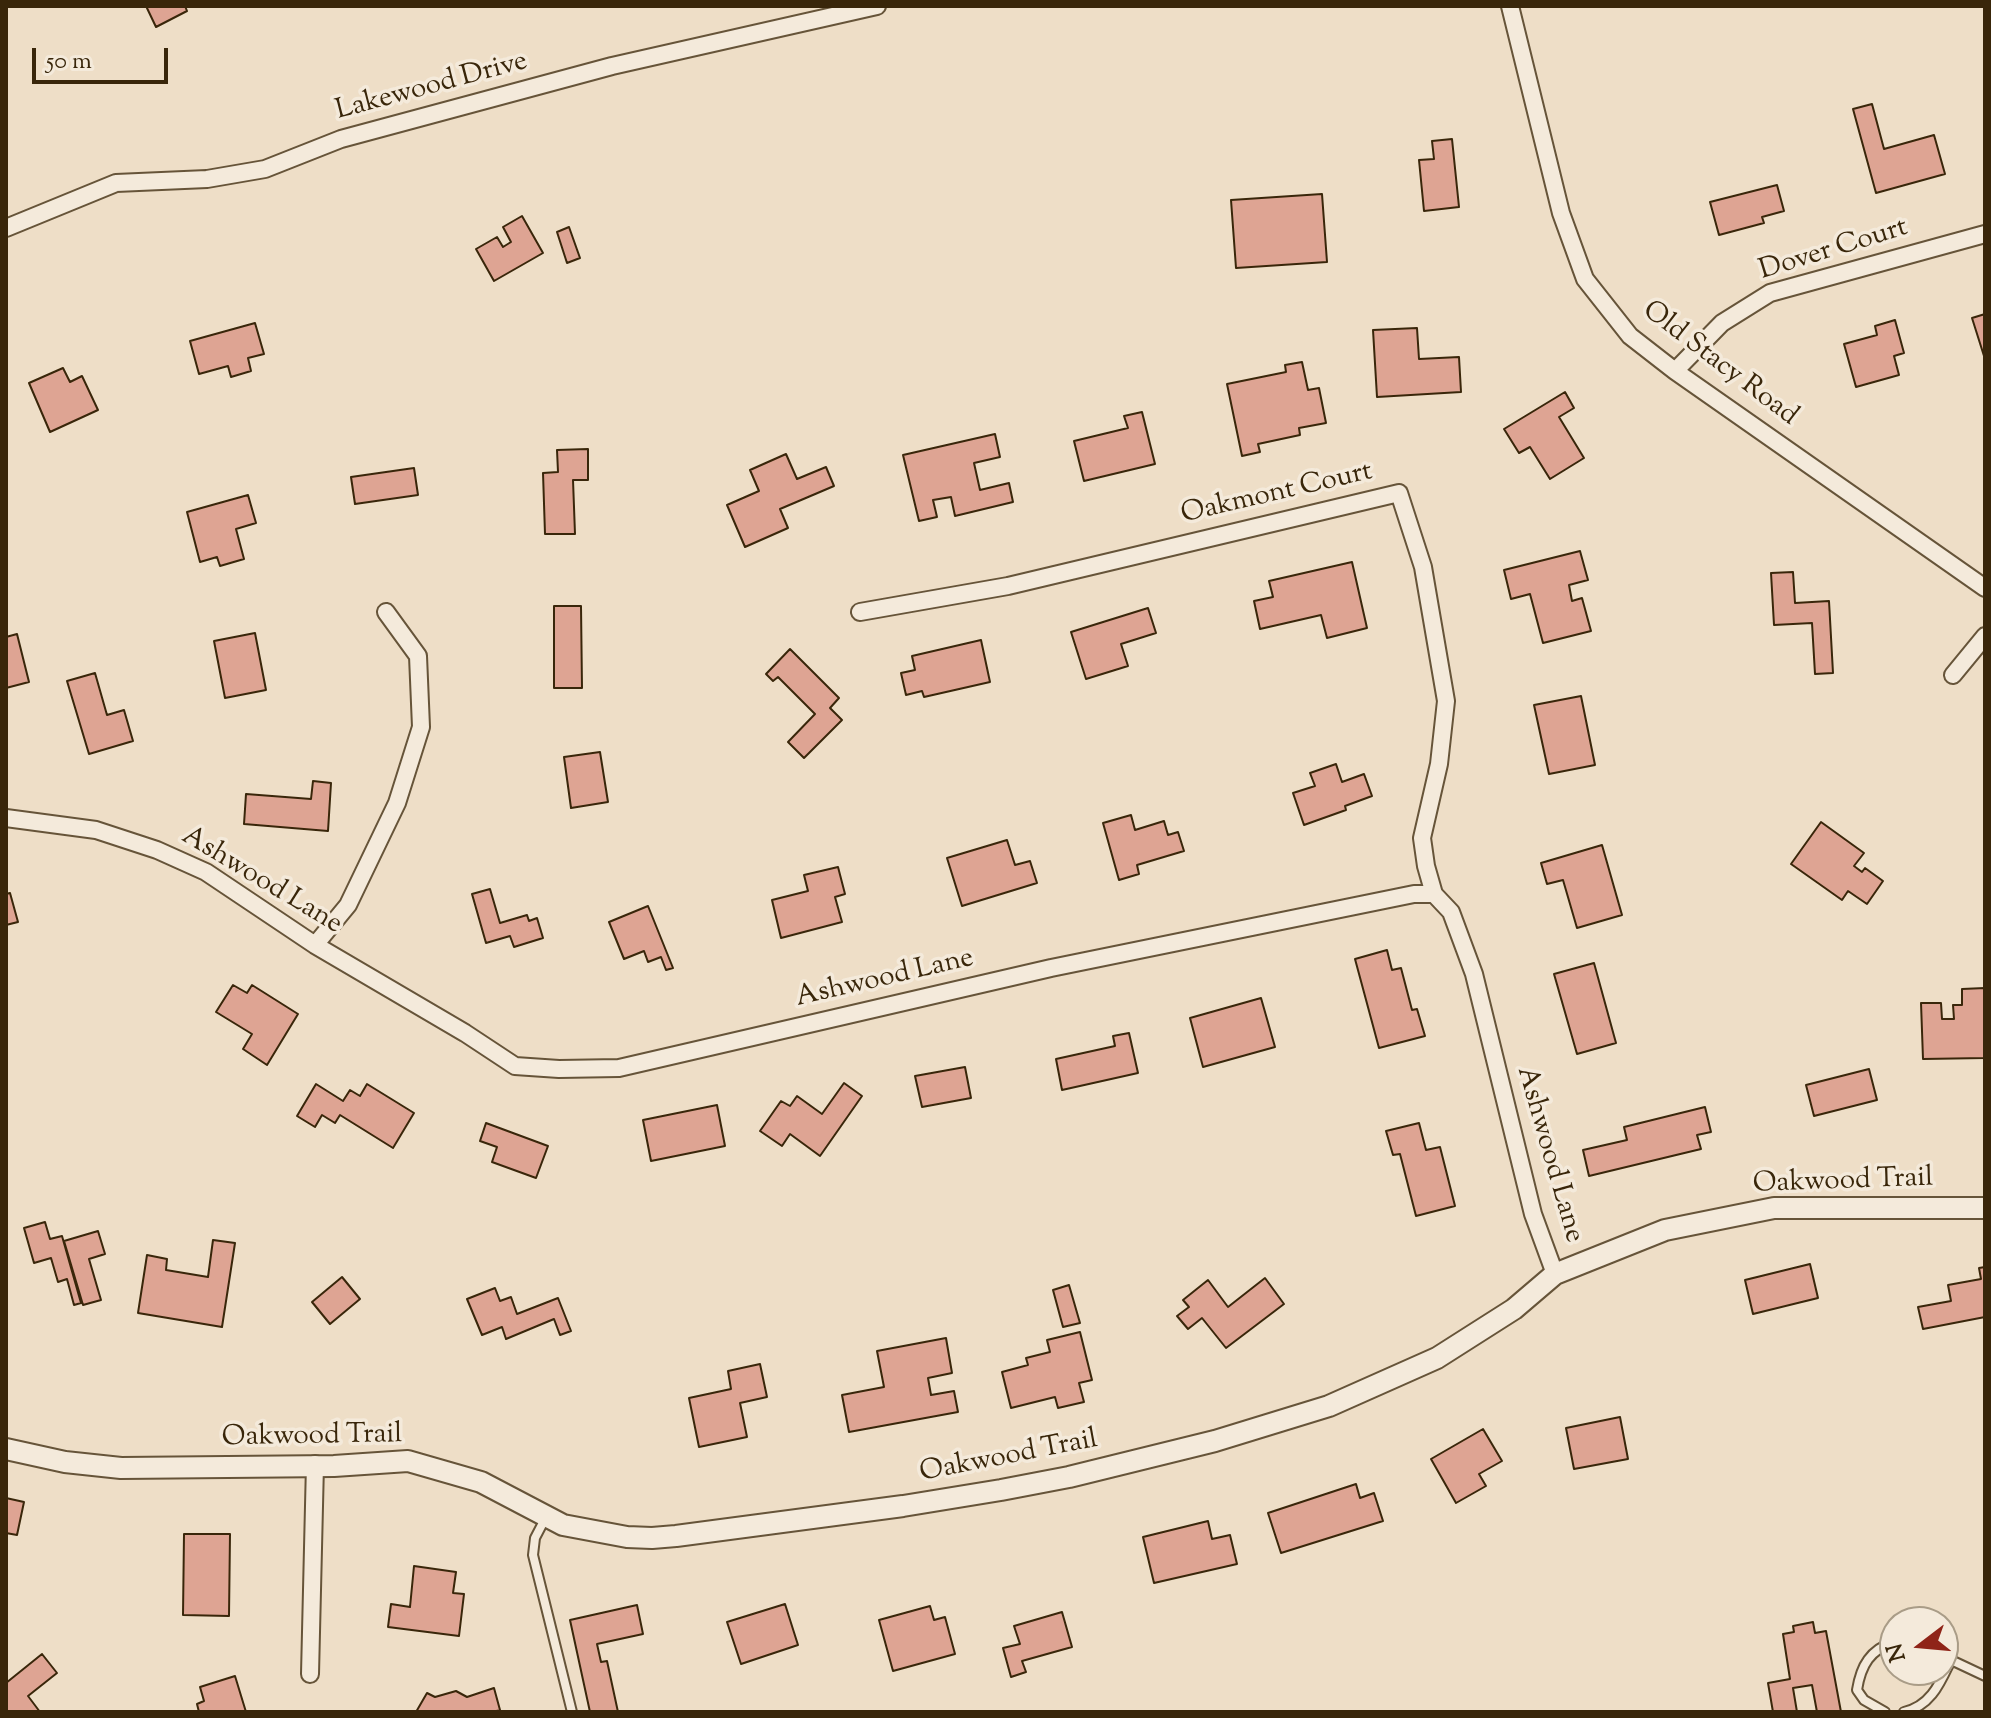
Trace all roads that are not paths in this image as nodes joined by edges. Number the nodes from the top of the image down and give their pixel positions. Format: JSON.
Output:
{"nodes":[{"id":1,"x":877,"y":6,"type":"edge"},
{"id":2,"x":1510,"y":6,"type":"edge"},
{"id":3,"x":6,"y":228,"type":"edge"},
{"id":4,"x":1985,"y":234,"type":"edge"},
{"id":5,"x":1675,"y":371,"type":"junction"},
{"id":6,"x":1985,"y":588,"type":"edge"},
{"id":7,"x":386,"y":612,"type":"dead end"},
{"id":8,"x":860,"y":612,"type":"dead end"},
{"id":9,"x":1985,"y":636,"type":"edge"},
{"id":10,"x":1953,"y":675,"type":"dead end"},
{"id":11,"x":6,"y":818,"type":"edge"},
{"id":12,"x":1434,"y":894,"type":"junction"},
{"id":13,"x":315,"y":945,"type":"junction"},
{"id":14,"x":1985,"y":1208,"type":"edge"},
{"id":15,"x":1555,"y":1274,"type":"junction"},
{"id":16,"x":6,"y":1449,"type":"edge"},
{"id":17,"x":315,"y":1464,"type":"junction"},
{"id":18,"x":546,"y":1517,"type":"junction"},
{"id":19,"x":1879,"y":1648,"type":"edge"},
{"id":20,"x":1959,"y":1664,"type":"edge"},
{"id":21,"x":310,"y":1674,"type":"dead end"},
{"id":22,"x":1985,"y":1676,"type":"edge"},
{"id":23,"x":1938,"y":1686,"type":"edge"},
{"id":24,"x":572,"y":1712,"type":"edge"},
{"id":25,"x":1885,"y":1712,"type":"edge"},
{"id":26,"x":1904,"y":1712,"type":"edge"}],
"edges":[{"from":1,"to":3,"type":"street","name":"Lakewood Drive"},
{"from":2,"to":5,"type":"street","name":"Old Stacy Road"},
{"from":4,"to":5,"type":"street","name":"Dover Court"},
{"from":5,"to":6,"type":"street","name":"Old Stacy Road"},
{"from":7,"to":13,"type":"street"},
{"from":8,"to":12,"type":"street","name":"Oakmont Court"},
{"from":9,"to":10,"type":"street"},
{"from":11,"to":13,"type":"street","name":"Ashwood Lane"},
{"from":12,"to":13,"type":"street","name":"Ashwood Lane"},
{"from":12,"to":15,"type":"street","name":"Ashwood Lane"},
{"from":14,"to":15,"type":"street","name":"Oakwood Trail"},
{"from":15,"to":18,"type":"street","name":"Oakwood Trail"},
{"from":16,"to":17,"type":"street","name":"Oakwood Trail"},
{"from":17,"to":18,"type":"street","name":"Oakwood Trail"},
{"from":17,"to":21,"type":"street"},
{"from":18,"to":24,"type":"lane"},
{"from":19,"to":25,"type":"lane"},
{"from":20,"to":22,"type":"lane"},
{"from":23,"to":26,"type":"lane"}]}
